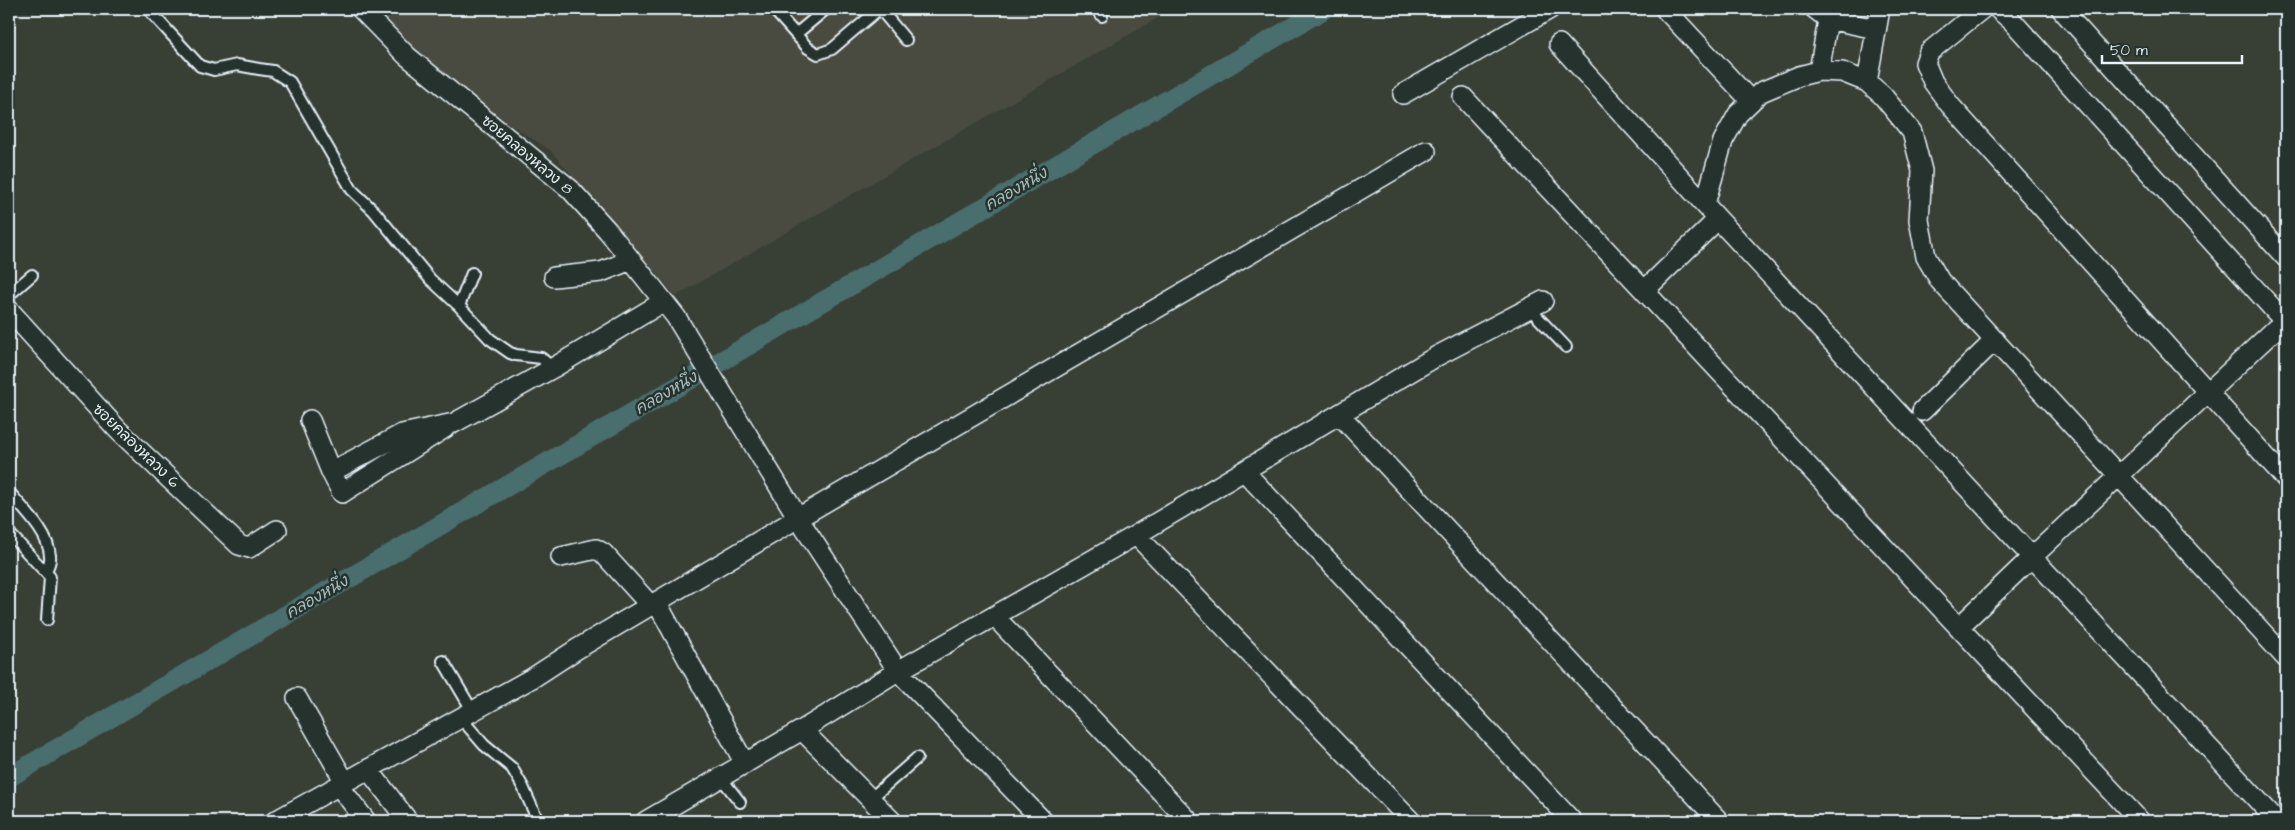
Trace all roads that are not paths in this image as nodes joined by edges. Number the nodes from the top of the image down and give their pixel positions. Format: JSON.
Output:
{"nodes":[{"id":1,"x":148,"y":9,"type":"edge"},
{"id":2,"x":361,"y":9,"type":"edge"},
{"id":3,"x":773,"y":9,"type":"edge"},
{"id":4,"x":826,"y":9,"type":"edge"},
{"id":5,"x":880,"y":9,"type":"edge"},
{"id":6,"x":1550,"y":9,"type":"edge"},
{"id":7,"x":1665,"y":9,"type":"edge"},
{"id":8,"x":1880,"y":9,"type":"edge"},
{"id":9,"x":1982,"y":9,"type":"edge"},
{"id":10,"x":1998,"y":9,"type":"edge"},
{"id":11,"x":2061,"y":9,"type":"edge"},
{"id":12,"x":1825,"y":12,"type":"edge"},
{"id":13,"x":1876,"y":29,"type":"junction"},
{"id":14,"x":796,"y":34,"type":"junction"},
{"id":15,"x":906,"y":40,"type":"dead end"},
{"id":16,"x":1559,"y":44,"type":"dead end"},
{"id":17,"x":1819,"y":71,"type":"junction"},
{"id":18,"x":1867,"y":82,"type":"junction"},
{"id":19,"x":1403,"y":94,"type":"dead end"},
{"id":20,"x":1463,"y":97,"type":"dead end"},
{"id":21,"x":1751,"y":101,"type":"junction"},
{"id":22,"x":1426,"y":151,"type":"dead end"},
{"id":23,"x":1705,"y":204,"type":"junction"},
{"id":24,"x":1718,"y":219,"type":"junction"},
{"id":25,"x":2286,"y":258,"type":"edge"},
{"id":26,"x":631,"y":260,"type":"junction"},
{"id":27,"x":472,"y":273,"type":"dead end"},
{"id":28,"x":32,"y":275,"type":"dead end"},
{"id":29,"x":554,"y":277,"type":"dead end"},
{"id":30,"x":1646,"y":290,"type":"junction"},
{"id":31,"x":9,"y":295,"type":"edge"},
{"id":32,"x":664,"y":302,"type":"junction"},
{"id":33,"x":1536,"y":304,"type":"joint"},
{"id":34,"x":459,"y":306,"type":"junction"},
{"id":35,"x":9,"y":310,"type":"edge"},
{"id":36,"x":2285,"y":322,"type":"edge"},
{"id":37,"x":1995,"y":340,"type":"junction"},
{"id":38,"x":1566,"y":347,"type":"dead end"},
{"id":39,"x":552,"y":368,"type":"junction"},
{"id":40,"x":2208,"y":392,"type":"junction"},
{"id":41,"x":1922,"y":411,"type":"dead end"},
{"id":42,"x":1339,"y":414,"type":"junction"},
{"id":43,"x":310,"y":420,"type":"dead end"},
{"id":44,"x":1244,"y":472,"type":"junction"},
{"id":45,"x":2119,"y":476,"type":"junction"},
{"id":46,"x":2286,"y":480,"type":"edge"},
{"id":47,"x":9,"y":492,"type":"edge"},
{"id":48,"x":798,"y":518,"type":"junction"},
{"id":49,"x":277,"y":530,"type":"dead end"},
{"id":50,"x":9,"y":534,"type":"edge"},
{"id":51,"x":1136,"y":536,"type":"junction"},
{"id":52,"x":561,"y":557,"type":"dead end"},
{"id":53,"x":2032,"y":557,"type":"junction"},
{"id":54,"x":46,"y":572,"type":"junction"},
{"id":55,"x":654,"y":605,"type":"junction"},
{"id":56,"x":995,"y":617,"type":"junction"},
{"id":57,"x":47,"y":620,"type":"dead end"},
{"id":58,"x":1959,"y":627,"type":"junction"},
{"id":59,"x":2286,"y":658,"type":"edge"},
{"id":60,"x":443,"y":661,"type":"dead end"},
{"id":61,"x":898,"y":671,"type":"junction"},
{"id":62,"x":297,"y":698,"type":"dead end"},
{"id":63,"x":466,"y":714,"type":"junction"},
{"id":64,"x":802,"y":730,"type":"junction"},
{"id":65,"x":917,"y":758,"type":"dead end"},
{"id":66,"x":745,"y":764,"type":"junction"},
{"id":67,"x":368,"y":769,"type":"junction"},
{"id":68,"x":721,"y":778,"type":"junction"},
{"id":69,"x":342,"y":784,"type":"junction"},
{"id":70,"x":870,"y":799,"type":"junction"},
{"id":71,"x":740,"y":802,"type":"dead end"},
{"id":72,"x":667,"y":816,"type":"edge"},
{"id":73,"x":275,"y":821,"type":"edge"},
{"id":74,"x":366,"y":821,"type":"edge"},
{"id":75,"x":408,"y":821,"type":"edge"},
{"id":76,"x":538,"y":821,"type":"edge"},
{"id":77,"x":646,"y":821,"type":"edge"},
{"id":78,"x":892,"y":821,"type":"edge"},
{"id":79,"x":1042,"y":821,"type":"edge"},
{"id":80,"x":1189,"y":821,"type":"edge"},
{"id":81,"x":1411,"y":821,"type":"edge"},
{"id":82,"x":1572,"y":821,"type":"edge"},
{"id":83,"x":1719,"y":821,"type":"edge"},
{"id":84,"x":2140,"y":821,"type":"edge"},
{"id":85,"x":2278,"y":821,"type":"edge"}],
"edges":[{"from":1,"to":34,"type":"lane"},
{"from":2,"to":26,"type":"street","name":"ซอยคลองหลวง 8"},
{"from":3,"to":14,"type":"lane"},
{"from":4,"to":14,"type":"lane"},
{"from":5,"to":14,"type":"lane"},
{"from":5,"to":15,"type":"lane"},
{"from":6,"to":19,"type":"street"},
{"from":7,"to":21,"type":"street"},
{"from":8,"to":13,"type":"street"},
{"from":9,"to":40,"type":"street"},
{"from":10,"to":36,"type":"street"},
{"from":11,"to":25,"type":"street"},
{"from":12,"to":13,"type":"street"},
{"from":12,"to":17,"type":"street"},
{"from":13,"to":18,"type":"street"},
{"from":16,"to":23,"type":"street"},
{"from":17,"to":18,"type":"street"},
{"from":17,"to":21,"type":"street"},
{"from":18,"to":37,"type":"street"},
{"from":20,"to":30,"type":"street"},
{"from":21,"to":23,"type":"street"},
{"from":22,"to":48,"type":"street"},
{"from":23,"to":24,"type":"street"},
{"from":24,"to":30,"type":"street"},
{"from":24,"to":53,"type":"street"},
{"from":26,"to":29,"type":"street"},
{"from":26,"to":32,"type":"street","name":"ซอยคลองหลวง 8"},
{"from":27,"to":34,"type":"lane"},
{"from":28,"to":31,"type":"lane"},
{"from":30,"to":58,"type":"street"},
{"from":32,"to":39,"type":"street"},
{"from":32,"to":48,"type":"street","name":"ซอยคลองหลวง 8"},
{"from":33,"to":38,"type":"lane"},
{"from":33,"to":42,"type":"street"},
{"from":34,"to":39,"type":"lane"},
{"from":35,"to":49,"type":"street","name":"ซอยคลองหลวง 6"},
{"from":36,"to":40,"type":"street"},
{"from":37,"to":41,"type":"street"},
{"from":37,"to":45,"type":"street"},
{"from":39,"to":43,"type":"street"},
{"from":40,"to":45,"type":"street"},
{"from":40,"to":46,"type":"street"},
{"from":42,"to":44,"type":"street"},
{"from":42,"to":83,"type":"street"},
{"from":44,"to":51,"type":"street"},
{"from":44,"to":82,"type":"street"},
{"from":45,"to":53,"type":"street"},
{"from":45,"to":59,"type":"street"},
{"from":47,"to":54,"type":"lane"},
{"from":48,"to":55,"type":"street"},
{"from":48,"to":61,"type":"street","name":"ซอยคลองหลวง 8"},
{"from":50,"to":54,"type":"lane"},
{"from":51,"to":56,"type":"street"},
{"from":51,"to":81,"type":"street"},
{"from":52,"to":55,"type":"street"},
{"from":53,"to":58,"type":"street"},
{"from":53,"to":85,"type":"street"},
{"from":54,"to":57,"type":"lane"},
{"from":55,"to":63,"type":"street"},
{"from":55,"to":66,"type":"street"},
{"from":56,"to":61,"type":"street"},
{"from":56,"to":80,"type":"street"},
{"from":58,"to":84,"type":"street"},
{"from":60,"to":63,"type":"lane"},
{"from":61,"to":64,"type":"street"},
{"from":61,"to":79,"type":"street","name":"ซอยคลองหลวง 8"},
{"from":62,"to":69,"type":"street"},
{"from":63,"to":67,"type":"street"},
{"from":63,"to":76,"type":"lane"},
{"from":64,"to":66,"type":"street"},
{"from":64,"to":70,"type":"street"},
{"from":65,"to":70,"type":"lane"},
{"from":66,"to":68,"type":"street"},
{"from":67,"to":69,"type":"street"},
{"from":67,"to":75,"type":"street"},
{"from":68,"to":71,"type":"lane"},
{"from":68,"to":72,"type":"street"},
{"from":69,"to":73,"type":"street"},
{"from":69,"to":74,"type":"street"},
{"from":70,"to":78,"type":"street"},
{"from":72,"to":77,"type":"street"}]}
